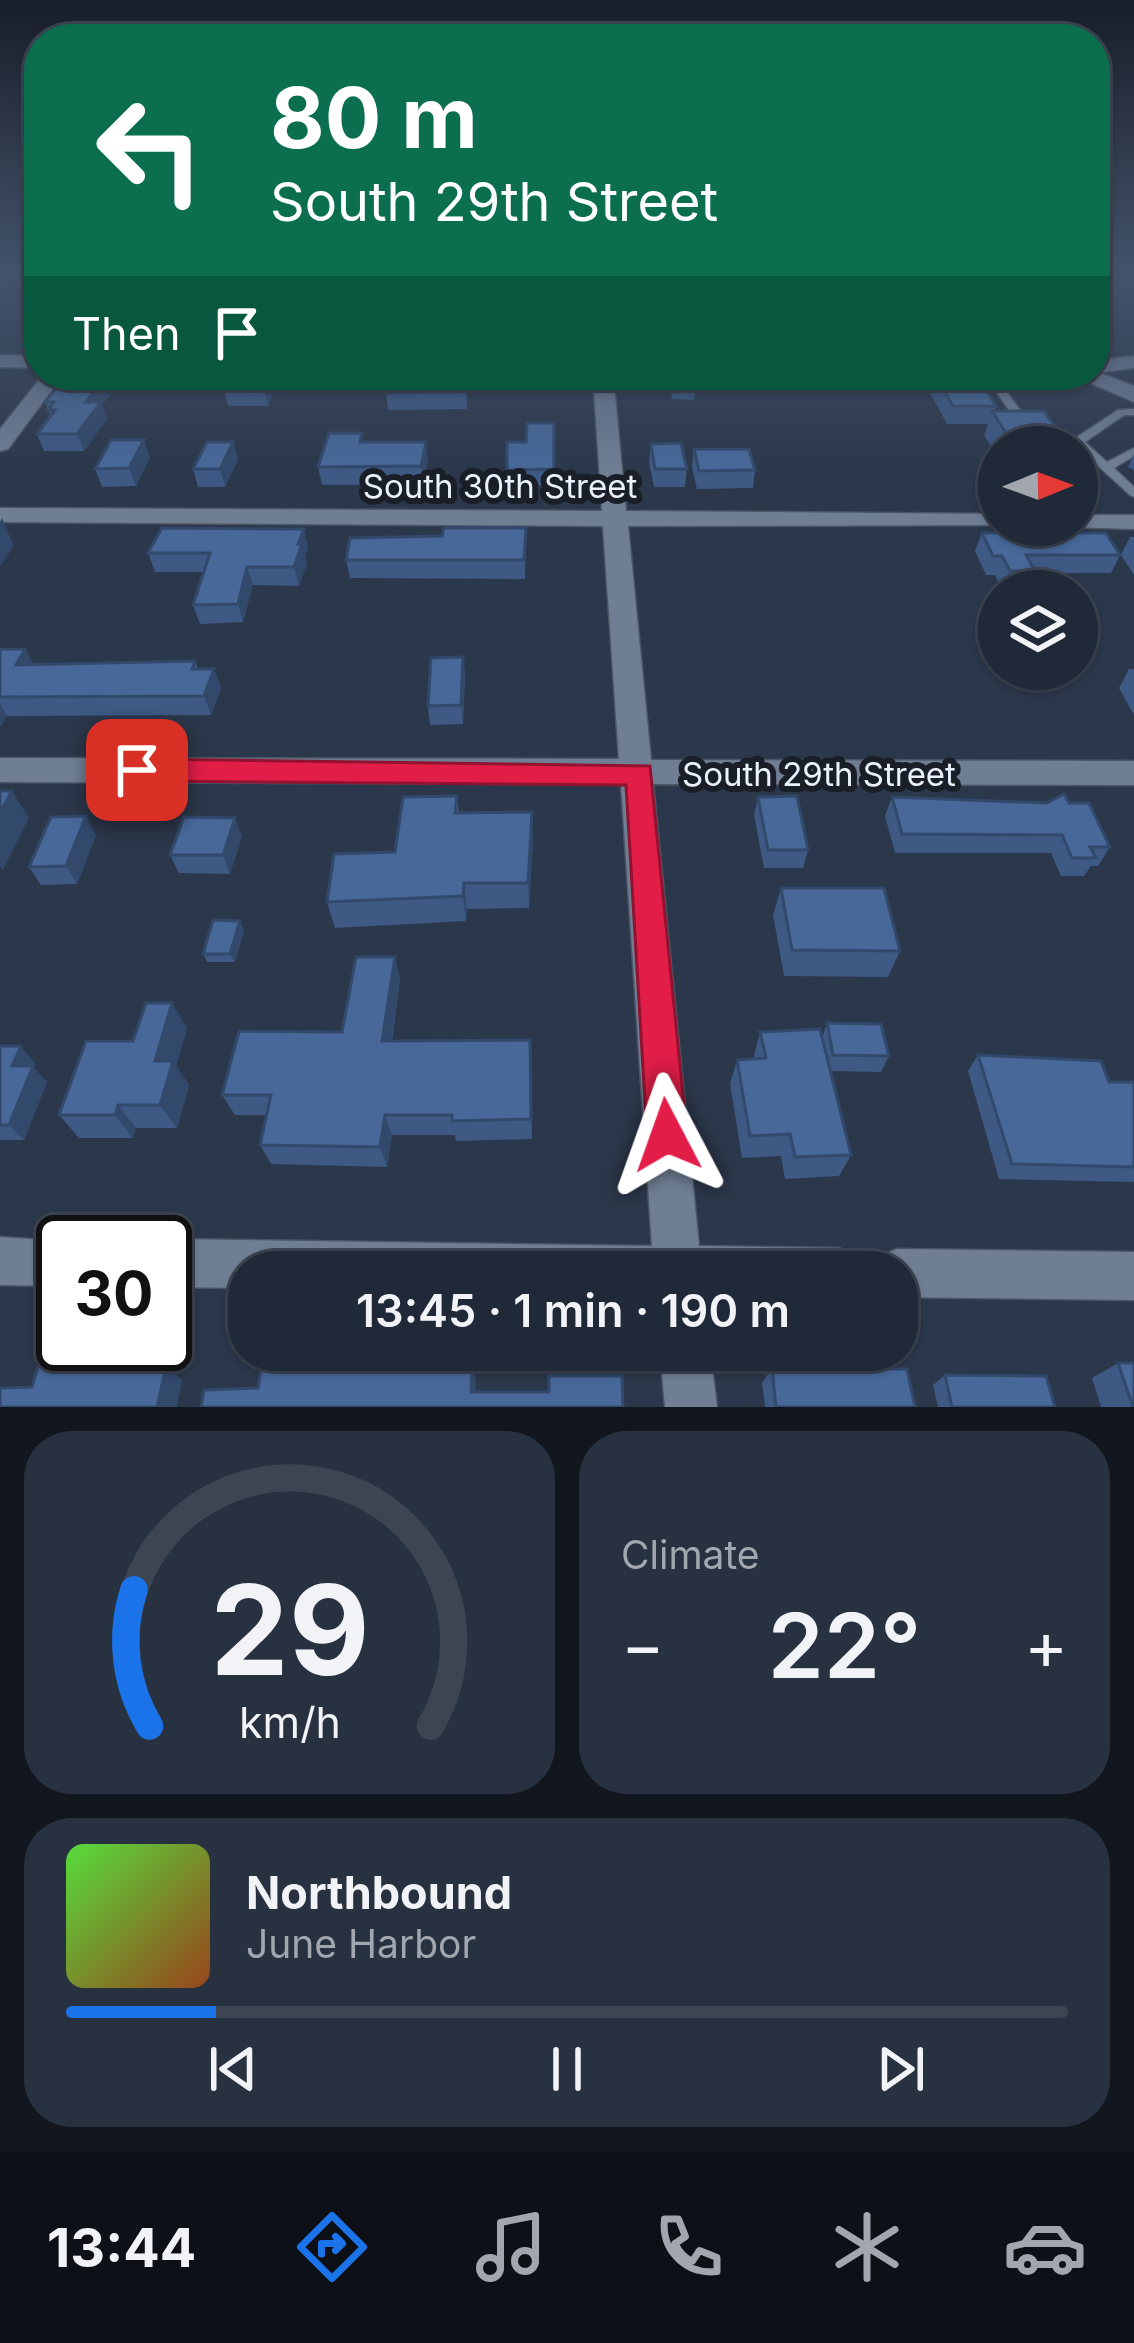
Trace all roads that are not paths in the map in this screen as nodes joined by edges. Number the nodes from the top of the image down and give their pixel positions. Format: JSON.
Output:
{"nodes":[{"id":1,"x":41,"y":390,"type":"edge"},
{"id":2,"x":605,"y":390,"type":"edge"},
{"id":3,"x":1000,"y":390,"type":"edge"},
{"id":4,"x":1134,"y":412,"type":"edge"},
{"id":5,"x":1045,"y":426,"type":"edge"},
{"id":6,"x":1098,"y":428,"type":"edge"},
{"id":7,"x":0,"y":444,"type":"edge"},
{"id":8,"x":1134,"y":451,"type":"edge"},
{"id":9,"x":1098,"y":461,"type":"edge"},
{"id":10,"x":1106,"y":468,"type":"junction"},
{"id":11,"x":1134,"y":493,"type":"edge"},
{"id":12,"x":0,"y":515,"type":"edge"},
{"id":13,"x":618,"y":519,"type":"junction"},
{"id":14,"x":978,"y":521,"type":"edge"},
{"id":15,"x":1098,"y":522,"type":"edge"},
{"id":16,"x":1134,"y":522,"type":"edge"},
{"id":17,"x":0,"y":770,"type":"edge"},
{"id":18,"x":1134,"y":773,"type":"edge"},
{"id":19,"x":640,"y":774,"type":"junction"},
{"id":20,"x":676,"y":1251,"type":"edge"},
{"id":21,"x":0,"y":1261,"type":"edge"},
{"id":22,"x":36,"y":1262,"type":"edge"},
{"id":23,"x":192,"y":1263,"type":"edge"},
{"id":24,"x":228,"y":1264,"type":"edge"},
{"id":25,"x":918,"y":1273,"type":"edge"},
{"id":26,"x":1134,"y":1276,"type":"edge"},
{"id":27,"x":687,"y":1371,"type":"edge"},
{"id":28,"x":691,"y":1407,"type":"edge"}],
"edges":[{"from":1,"to":7,"type":"street"},
{"from":2,"to":13,"type":"street"},
{"from":3,"to":5,"type":"lane"},
{"from":4,"to":6,"type":"lane"},
{"from":8,"to":10,"type":"lane"},
{"from":9,"to":10,"type":"lane"},
{"from":10,"to":11,"type":"lane"},
{"from":12,"to":13,"type":"street","name":"South 30th Street"},
{"from":13,"to":14,"type":"street","name":"South 30th Street"},
{"from":13,"to":19,"type":"street"},
{"from":15,"to":16,"type":"street"},
{"from":17,"to":19,"type":"street","name":"South 29th Street"},
{"from":18,"to":19,"type":"street","name":"South 29th Street"},
{"from":19,"to":20,"type":"street"},
{"from":21,"to":22,"type":"street"},
{"from":23,"to":24,"type":"street"},
{"from":25,"to":26,"type":"street"},
{"from":27,"to":28,"type":"street"}]}
